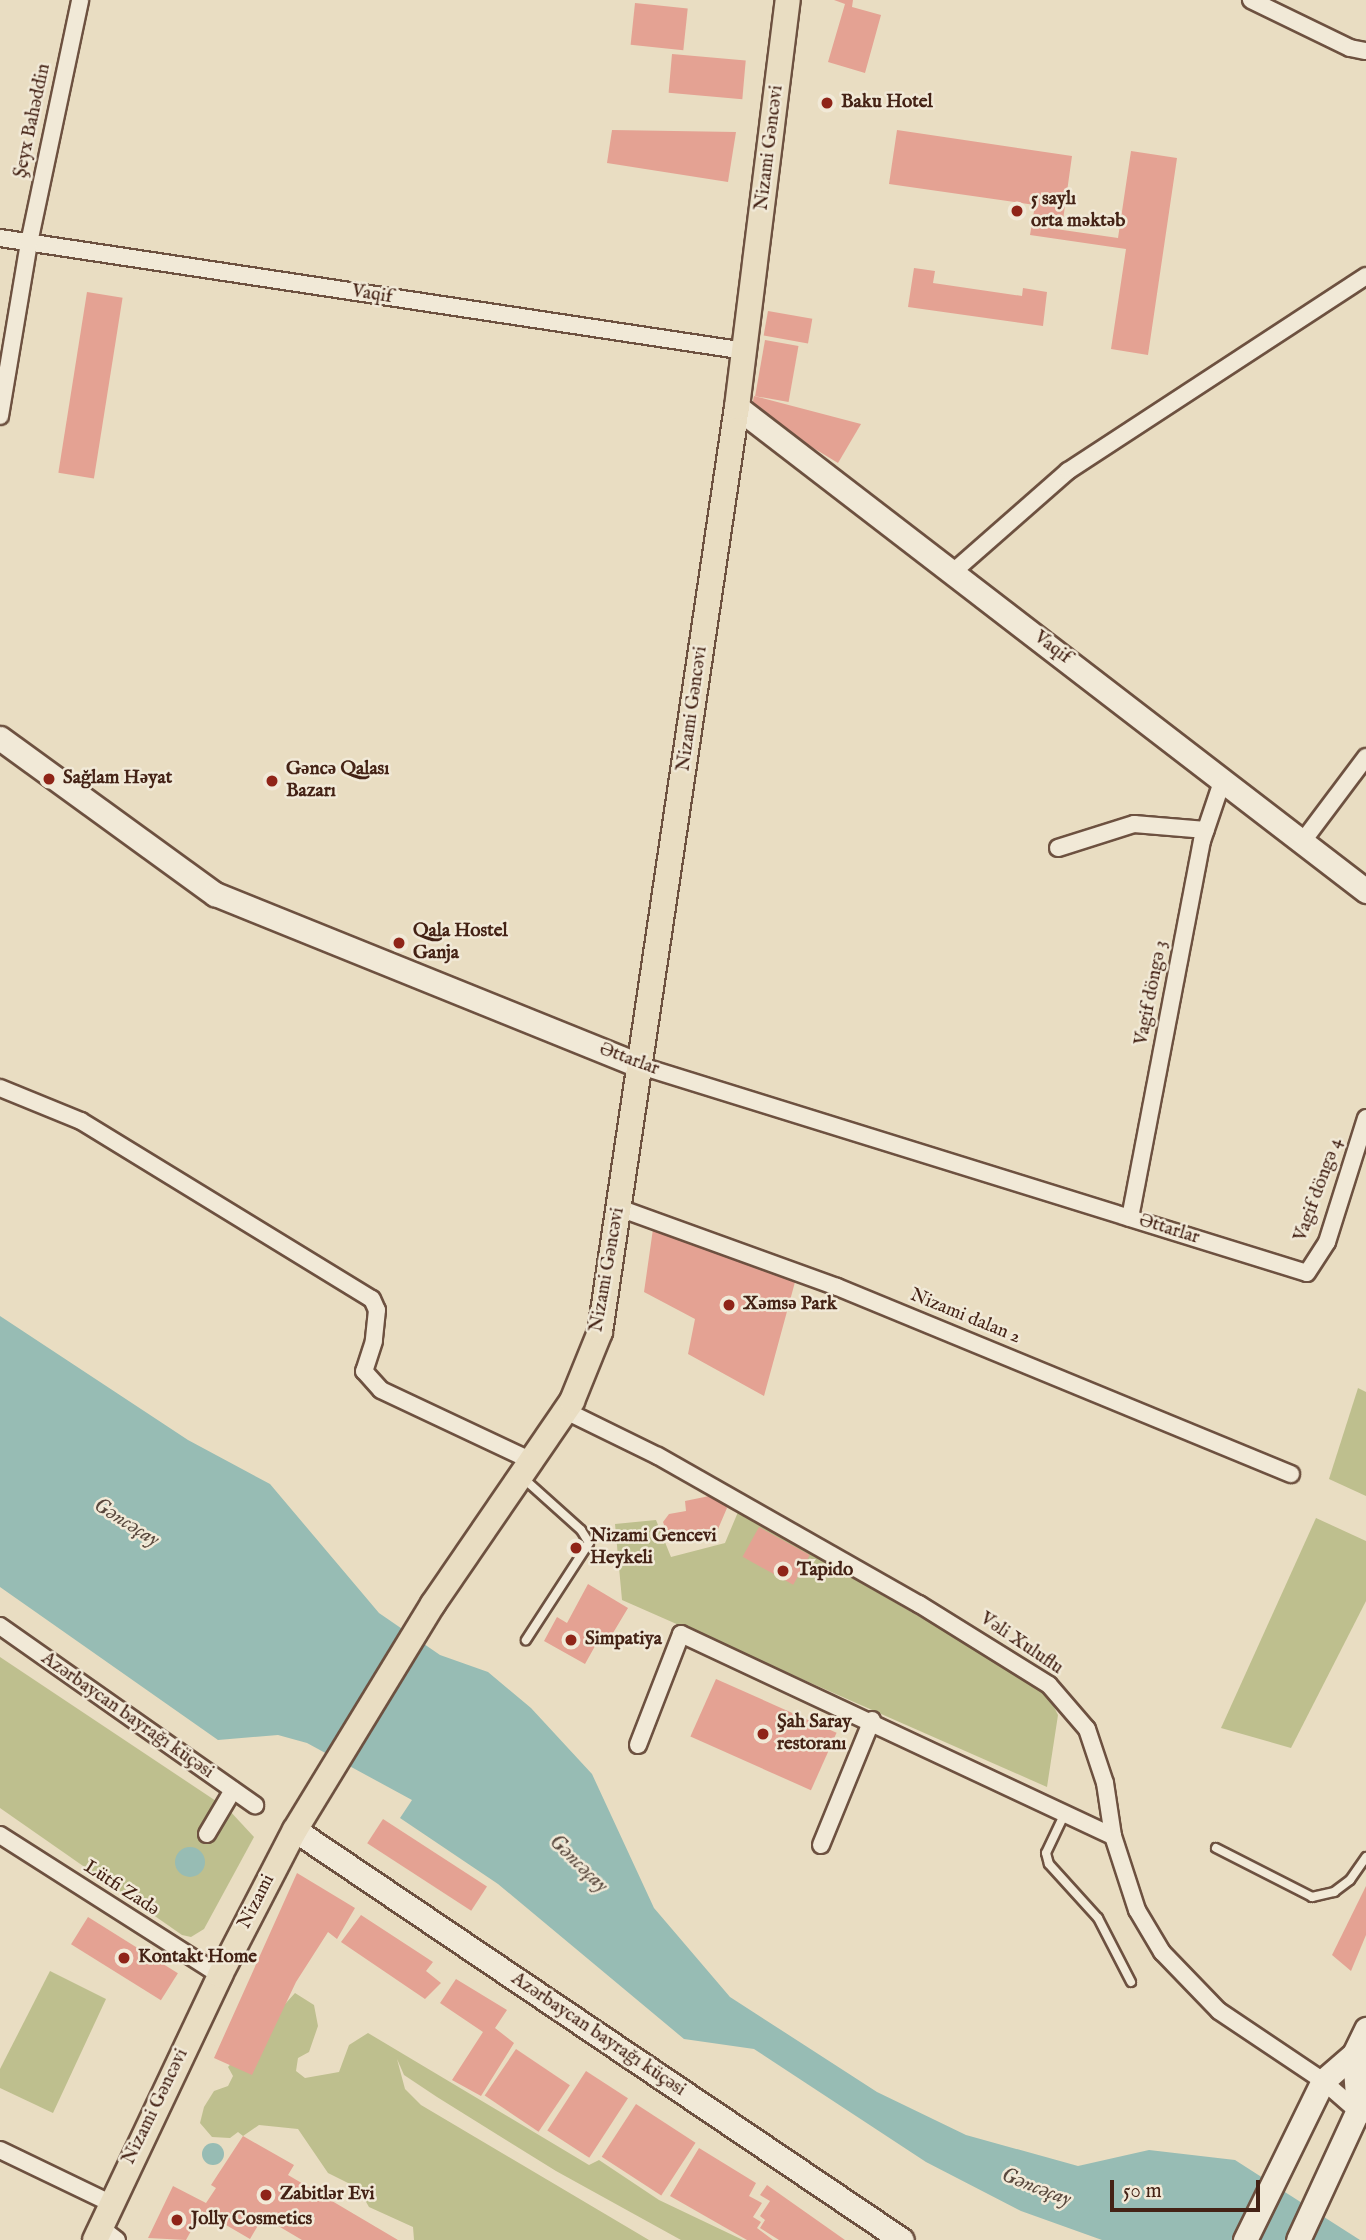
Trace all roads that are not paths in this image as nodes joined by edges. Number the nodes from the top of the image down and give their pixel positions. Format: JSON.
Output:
{"nodes":[{"id":1,"x":80,"y":0,"type":"edge"},
{"id":2,"x":788,"y":0,"type":"edge"},
{"id":3,"x":1251,"y":0,"type":"edge"},
{"id":4,"x":1366,"y":51,"type":"edge"},
{"id":5,"x":0,"y":238,"type":"edge"},
{"id":6,"x":29,"y":243,"type":"junction"},
{"id":7,"x":1366,"y":276,"type":"edge"},
{"id":8,"x":745,"y":351,"type":"junction"},
{"id":9,"x":737,"y":407,"type":"junction"},
{"id":10,"x":0,"y":416,"type":"edge"},
{"id":11,"x":953,"y":572,"type":"junction"},
{"id":12,"x":0,"y":738,"type":"edge"},
{"id":13,"x":1366,"y":757,"type":"edge"},
{"id":14,"x":1223,"y":779,"type":"junction"},
{"id":15,"x":1206,"y":830,"type":"junction"},
{"id":16,"x":1303,"y":841,"type":"junction"},
{"id":17,"x":1058,"y":848,"type":"dead end"},
{"id":18,"x":1366,"y":891,"type":"edge"},
{"id":19,"x":641,"y":1066,"type":"junction"},
{"id":20,"x":0,"y":1088,"type":"edge"},
{"id":21,"x":1366,"y":1118,"type":"edge"},
{"id":22,"x":619,"y":1208,"type":"junction"},
{"id":23,"x":1130,"y":1218,"type":"junction"},
{"id":24,"x":1307,"y":1273,"type":"joint"},
{"id":25,"x":566,"y":1411,"type":"junction"},
{"id":26,"x":525,"y":1468,"type":"junction"},
{"id":27,"x":1292,"y":1474,"type":"dead end"},
{"id":28,"x":0,"y":1626,"type":"edge"},
{"id":29,"x":526,"y":1640,"type":"dead end"},
{"id":30,"x":872,"y":1720,"type":"junction"},
{"id":31,"x":638,"y":1745,"type":"dead end"},
{"id":32,"x":233,"y":1790,"type":"junction"},
{"id":33,"x":254,"y":1805,"type":"dead end"},
{"id":34,"x":1065,"y":1813,"type":"junction"},
{"id":35,"x":295,"y":1829,"type":"junction"},
{"id":36,"x":207,"y":1834,"type":"dead end"},
{"id":37,"x":0,"y":1835,"type":"edge"},
{"id":38,"x":1113,"y":1836,"type":"junction"},
{"id":39,"x":821,"y":1845,"type":"dead end"},
{"id":40,"x":1216,"y":1848,"type":"dead end"},
{"id":41,"x":1366,"y":1857,"type":"edge"},
{"id":42,"x":220,"y":1975,"type":"junction"},
{"id":43,"x":1132,"y":1982,"type":"dead end"},
{"id":44,"x":1366,"y":2029,"type":"edge"},
{"id":45,"x":1354,"y":2054,"type":"junction"},
{"id":46,"x":1323,"y":2081,"type":"junction"},
{"id":47,"x":1362,"y":2115,"type":"edge"},
{"id":48,"x":0,"y":2150,"type":"edge"},
{"id":49,"x":110,"y":2203,"type":"junction"},
{"id":50,"x":105,"y":2236,"type":"edge"},
{"id":51,"x":902,"y":2240,"type":"edge"},
{"id":52,"x":1245,"y":2240,"type":"edge"},
{"id":53,"x":1298,"y":2240,"type":"edge"}],
"edges":[{"from":1,"to":6,"type":"street","name":"Şeyx Bahəddin"},
{"from":2,"to":8,"type":"main road","name":"Nizami Gəncəvi"},
{"from":3,"to":4,"type":"street"},
{"from":5,"to":6,"type":"street","name":"Vaqif"},
{"from":6,"to":8,"type":"street","name":"Vaqif"},
{"from":6,"to":10,"type":"street","name":"Şeyx Bahəddin"},
{"from":7,"to":11,"type":"street"},
{"from":8,"to":9,"type":"main road","name":"Nizami Gəncəvi"},
{"from":9,"to":11,"type":"street","name":"Vaqif"},
{"from":9,"to":19,"type":"main road","name":"Nizami Gəncəvi"},
{"from":11,"to":14,"type":"street","name":"Vaqif"},
{"from":12,"to":19,"type":"street","name":"Əttarlar"},
{"from":13,"to":16,"type":"street"},
{"from":14,"to":15,"type":"street","name":"Vagif döngə 3"},
{"from":14,"to":16,"type":"street","name":"Vaqif"},
{"from":15,"to":17,"type":"street"},
{"from":15,"to":23,"type":"street","name":"Vagif döngə 3"},
{"from":16,"to":18,"type":"street","name":"Vaqif"},
{"from":19,"to":22,"type":"main road","name":"Nizami Gəncəvi"},
{"from":19,"to":23,"type":"street","name":"Əttarlar"},
{"from":20,"to":26,"type":"street"},
{"from":21,"to":24,"type":"street","name":"Vagif döngə 4"},
{"from":22,"to":25,"type":"main road","name":"Nizami Gəncəvi"},
{"from":22,"to":27,"type":"street","name":"Nizami dalan 2"},
{"from":23,"to":24,"type":"street","name":"Əttarlar"},
{"from":25,"to":26,"type":"main road","name":"Nizami Gəncəvi"},
{"from":25,"to":38,"type":"street","name":"Vəli Xuluflu"},
{"from":26,"to":29,"type":"lane"},
{"from":26,"to":35,"type":"main road","name":"Nizami"},
{"from":28,"to":32,"type":"street","name":"Azərbaycan bayrağı küçəsi"},
{"from":30,"to":31,"type":"street"},
{"from":30,"to":34,"type":"street"},
{"from":30,"to":39,"type":"street"},
{"from":32,"to":33,"type":"street","name":"Azərbaycan bayrağı küçəsi"},
{"from":32,"to":36,"type":"street"},
{"from":34,"to":38,"type":"street"},
{"from":34,"to":43,"type":"lane"},
{"from":35,"to":42,"type":"main road","name":"Nizami"},
{"from":35,"to":51,"type":"street","name":"Azərbaycan bayrağı küçəsi"},
{"from":37,"to":42,"type":"street","name":"Lütfi Zadə"},
{"from":38,"to":46,"type":"street","name":"Vəli Xuluflu"},
{"from":40,"to":41,"type":"lane"},
{"from":42,"to":49,"type":"main road","name":"Nizami Gəncəvi"},
{"from":44,"to":45,"type":"street"},
{"from":45,"to":46,"type":"street"},
{"from":45,"to":47,"type":"street"},
{"from":46,"to":47,"type":"street","name":"Vəli Xuluflu"},
{"from":46,"to":52,"type":"street"},
{"from":47,"to":53,"type":"street"},
{"from":48,"to":49,"type":"street"},
{"from":49,"to":50,"type":"main road","name":"Nizami Gəncəvi"}]}
